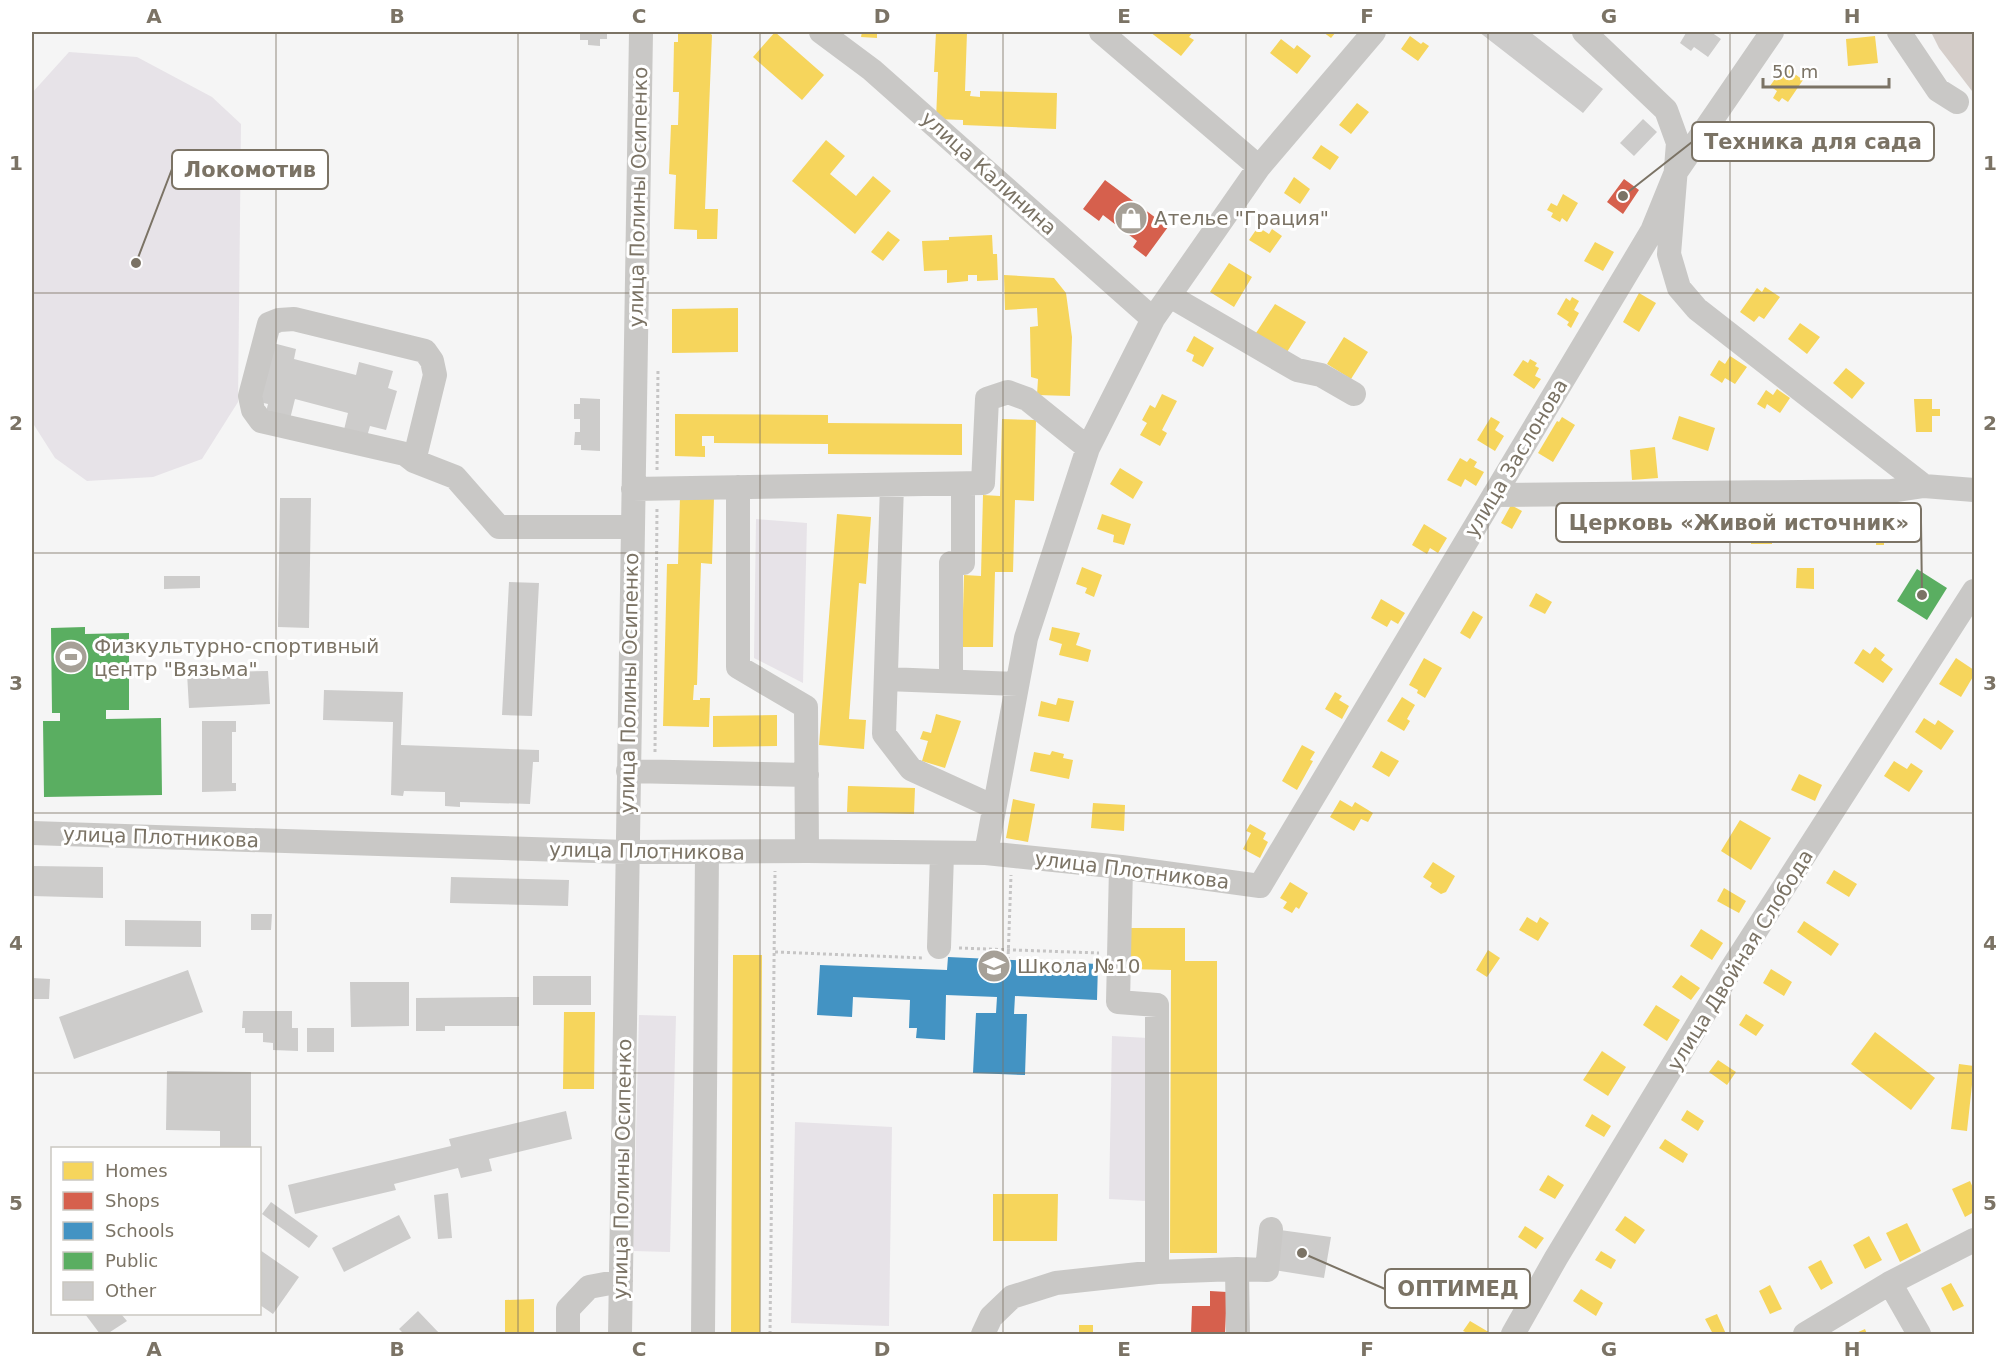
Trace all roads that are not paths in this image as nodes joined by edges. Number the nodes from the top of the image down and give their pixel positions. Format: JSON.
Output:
{"nodes":[{"id":1,"x":641,"y":32,"type":"edge"},
{"id":2,"x":821,"y":32,"type":"edge"},
{"id":3,"x":1101,"y":32,"type":"edge"},
{"id":4,"x":1374,"y":32,"type":"edge"},
{"id":5,"x":1584,"y":32,"type":"edge"},
{"id":6,"x":1772,"y":32,"type":"edge"},
{"id":7,"x":1899,"y":32,"type":"edge"},
{"id":8,"x":1957,"y":102,"type":"dead end"},
{"id":9,"x":1259,"y":167,"type":"junction"},
{"id":10,"x":1676,"y":172,"type":"junction"},
{"id":11,"x":1170,"y":296,"type":"junction"},
{"id":12,"x":1153,"y":319,"type":"junction"},
{"id":13,"x":1354,"y":394,"type":"dead end"},
{"id":14,"x":1088,"y":448,"type":"junction"},
{"id":15,"x":414,"y":461,"type":"junction"},
{"id":16,"x":963,"y":484,"type":"junction"},
{"id":17,"x":892,"y":485,"type":"junction"},
{"id":18,"x":1924,"y":486,"type":"junction"},
{"id":19,"x":738,"y":487,"type":"junction"},
{"id":20,"x":633,"y":489,"type":"junction"},
{"id":21,"x":1974,"y":490,"type":"edge"},
{"id":22,"x":1494,"y":495,"type":"junction"},
{"id":23,"x":632,"y":527,"type":"junction"},
{"id":24,"x":1974,"y":591,"type":"edge"},
{"id":25,"x":886,"y":679,"type":"junction"},
{"id":26,"x":951,"y":681,"type":"junction"},
{"id":27,"x":1017,"y":684,"type":"junction"},
{"id":28,"x":628,"y":771,"type":"junction"},
{"id":29,"x":807,"y":776,"type":"junction"},
{"id":30,"x":994,"y":807,"type":"junction"},
{"id":31,"x":32,"y":833,"type":"edge"},
{"id":32,"x":807,"y":851,"type":"junction"},
{"id":33,"x":626,"y":852,"type":"junction"},
{"id":34,"x":707,"y":852,"type":"junction"},
{"id":35,"x":942,"y":854,"type":"junction"},
{"id":36,"x":986,"y":854,"type":"junction"},
{"id":37,"x":1121,"y":867,"type":"junction"},
{"id":38,"x":1260,"y":886,"type":"joint"},
{"id":39,"x":939,"y":947,"type":"road end"},
{"id":40,"x":1271,"y":1229,"type":"dead end"},
{"id":41,"x":1974,"y":1239,"type":"edge"},
{"id":42,"x":1237,"y":1269,"type":"junction"},
{"id":43,"x":1157,"y":1272,"type":"junction"},
{"id":44,"x":621,"y":1281,"type":"junction"},
{"id":45,"x":1890,"y":1283,"type":"junction"},
{"id":46,"x":568,"y":1335,"type":"edge"},
{"id":47,"x":620,"y":1335,"type":"edge"},
{"id":48,"x":703,"y":1335,"type":"edge"},
{"id":49,"x":983,"y":1335,"type":"edge"},
{"id":50,"x":1238,"y":1335,"type":"edge"},
{"id":51,"x":1513,"y":1335,"type":"edge"},
{"id":52,"x":1805,"y":1335,"type":"edge"},
{"id":53,"x":1918,"y":1335,"type":"edge"}],
"edges":[{"from":1,"to":20,"type":"street","name":"улица Полины Осипенко"},
{"from":2,"to":12,"type":"street","name":"улица Калинина"},
{"from":3,"to":9,"type":"street"},
{"from":4,"to":9,"type":"street"},
{"from":5,"to":10,"type":"street"},
{"from":6,"to":10,"type":"street","name":"улица Заслонова"},
{"from":7,"to":8,"type":"street"},
{"from":9,"to":11,"type":"street"},
{"from":10,"to":18,"type":"street"},
{"from":10,"to":22,"type":"street","name":"улица Заслонова"},
{"from":11,"to":12,"type":"street"},
{"from":11,"to":13,"type":"street"},
{"from":12,"to":14,"type":"street"},
{"from":14,"to":16,"type":"street"},
{"from":14,"to":27,"type":"street"},
{"from":15,"to":15,"type":"street"},
{"from":15,"to":23,"type":"street"},
{"from":16,"to":17,"type":"street"},
{"from":16,"to":26,"type":"street"},
{"from":17,"to":19,"type":"street"},
{"from":17,"to":25,"type":"street"},
{"from":18,"to":21,"type":"street"},
{"from":18,"to":22,"type":"street"},
{"from":19,"to":20,"type":"street"},
{"from":19,"to":29,"type":"street"},
{"from":20,"to":23,"type":"street","name":"улица Полины Осипенко"},
{"from":22,"to":38,"type":"street","name":"улица Заслонова"},
{"from":23,"to":28,"type":"street","name":"улица Полины Осипенко"},
{"from":24,"to":51,"type":"street","name":"улица Двойная Слобода"},
{"from":25,"to":26,"type":"street"},
{"from":25,"to":30,"type":"street"},
{"from":26,"to":27,"type":"street"},
{"from":27,"to":30,"type":"street"},
{"from":28,"to":29,"type":"street"},
{"from":28,"to":33,"type":"street","name":"улица Полины Осипенко"},
{"from":29,"to":32,"type":"street"},
{"from":30,"to":36,"type":"street"},
{"from":31,"to":33,"type":"street","name":"улица Плотникова"},
{"from":32,"to":34,"type":"street","name":"улица Плотникова"},
{"from":32,"to":35,"type":"street","name":"улица Плотникова"},
{"from":33,"to":34,"type":"street","name":"улица Плотникова"},
{"from":33,"to":44,"type":"street","name":"улица Полины Осипенко"},
{"from":34,"to":48,"type":"street"},
{"from":35,"to":36,"type":"street","name":"улица Плотникова"},
{"from":35,"to":39,"type":"street"},
{"from":36,"to":37,"type":"street","name":"улица Плотникова"},
{"from":37,"to":38,"type":"street","name":"улица Плотникова"},
{"from":37,"to":43,"type":"street"},
{"from":40,"to":42,"type":"street"},
{"from":41,"to":45,"type":"street"},
{"from":42,"to":43,"type":"street"},
{"from":42,"to":50,"type":"street"},
{"from":43,"to":49,"type":"street"},
{"from":44,"to":46,"type":"street"},
{"from":44,"to":47,"type":"street","name":"улица Полины Осипенко"},
{"from":45,"to":52,"type":"street"},
{"from":45,"to":53,"type":"street"}]}
